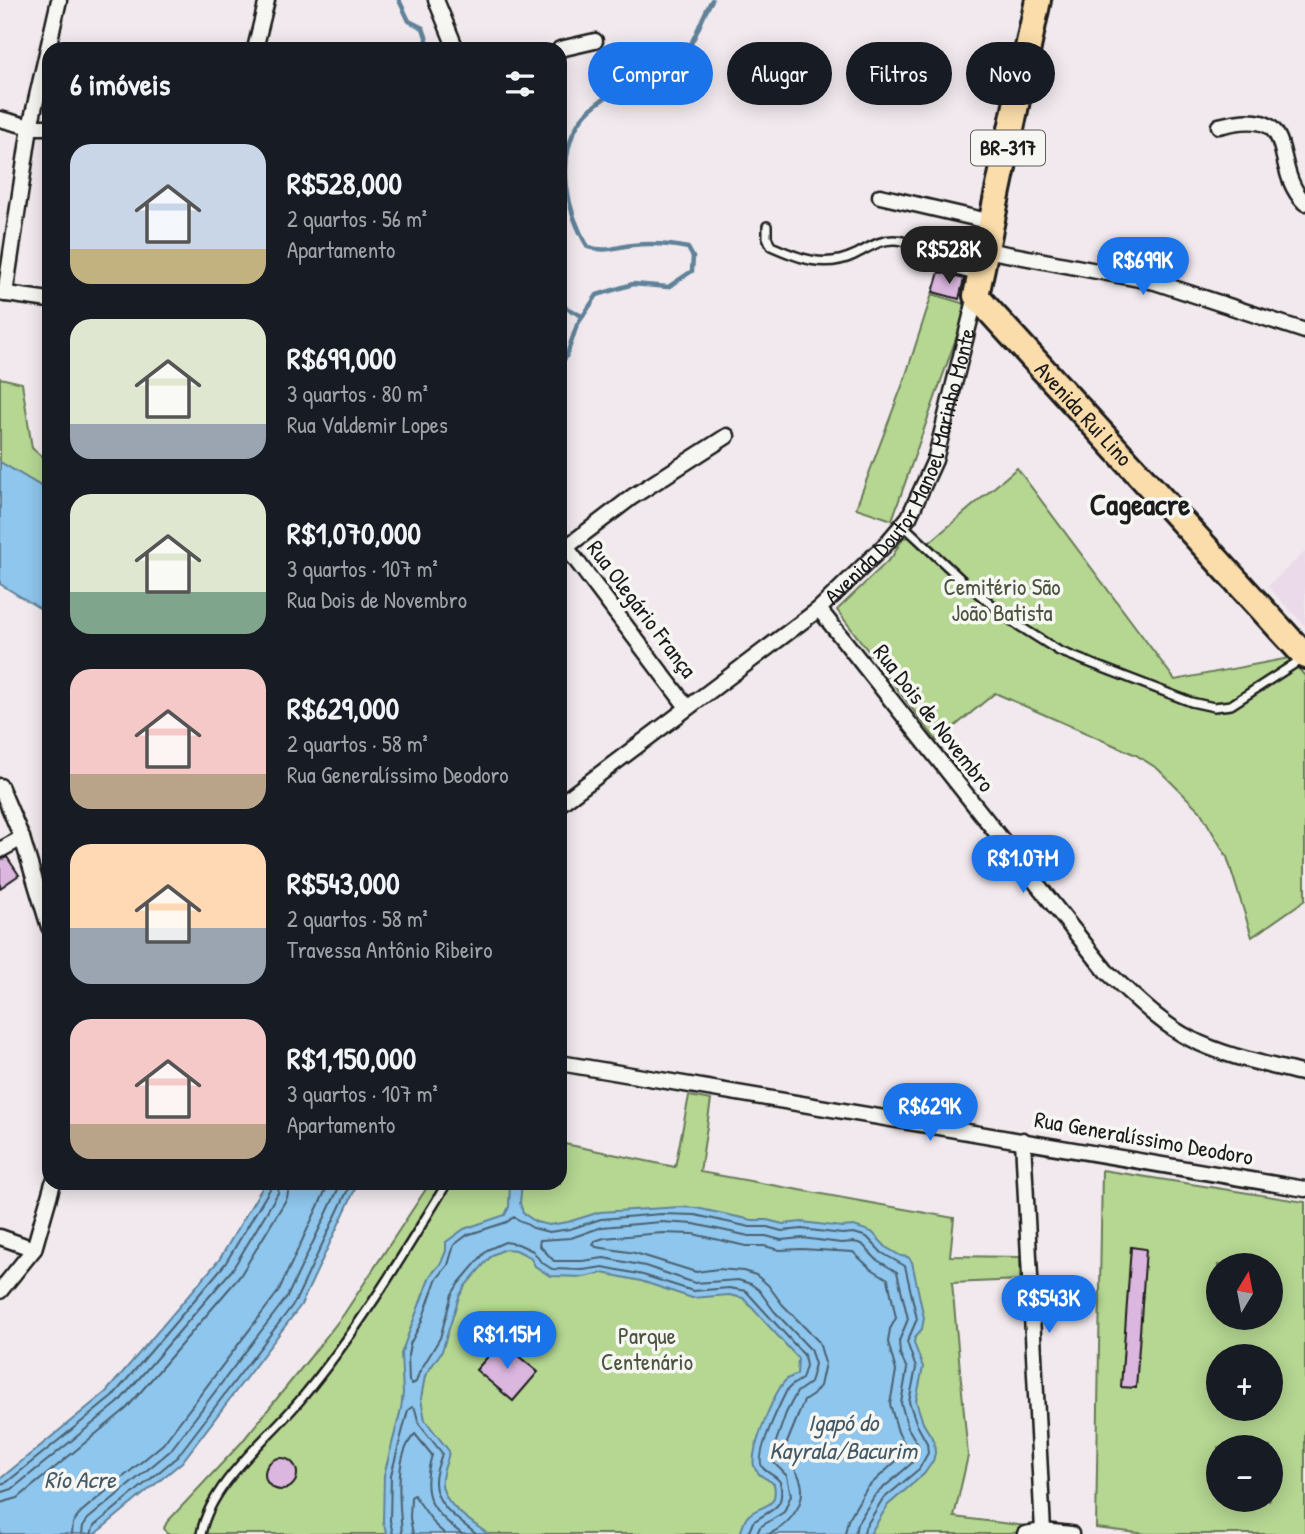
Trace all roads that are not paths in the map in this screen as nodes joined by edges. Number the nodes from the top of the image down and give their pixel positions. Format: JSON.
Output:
{"nodes":[{"id":1,"x":59,"y":0,"type":"edge"},
{"id":2,"x":267,"y":0,"type":"edge"},
{"id":3,"x":436,"y":0,"type":"edge"},
{"id":4,"x":1038,"y":0,"type":"edge"},
{"id":5,"x":595,"y":41,"type":"dead end"},
{"id":6,"x":49,"y":42,"type":"edge"},
{"id":7,"x":257,"y":42,"type":"edge"},
{"id":8,"x":453,"y":42,"type":"edge"},
{"id":9,"x":567,"y":47,"type":"edge"},
{"id":10,"x":42,"y":74,"type":"edge"},
{"id":11,"x":0,"y":119,"type":"edge"},
{"id":12,"x":1219,"y":126,"type":"dead end"},
{"id":13,"x":30,"y":127,"type":"junction"},
{"id":14,"x":42,"y":127,"type":"edge"},
{"id":15,"x":880,"y":197,"type":"dead end"},
{"id":16,"x":1305,"y":203,"type":"edge"},
{"id":17,"x":992,"y":222,"type":"junction"},
{"id":18,"x":767,"y":226,"type":"dead end"},
{"id":19,"x":986,"y":250,"type":"junction"},
{"id":20,"x":978,"y":287,"type":"junction"},
{"id":21,"x":3,"y":294,"type":"edge"},
{"id":22,"x":42,"y":299,"type":"edge"},
{"id":23,"x":1305,"y":331,"type":"edge"},
{"id":24,"x":727,"y":436,"type":"dead end"},
{"id":25,"x":903,"y":525,"type":"junction"},
{"id":26,"x":567,"y":542,"type":"edge"},
{"id":27,"x":567,"y":552,"type":"edge"},
{"id":28,"x":819,"y":609,"type":"junction"},
{"id":29,"x":1305,"y":657,"type":"edge"},
{"id":30,"x":687,"y":707,"type":"junction"},
{"id":31,"x":0,"y":786,"type":"edge"},
{"id":32,"x":567,"y":799,"type":"edge"},
{"id":33,"x":22,"y":838,"type":"junction"},
{"id":34,"x":0,"y":850,"type":"edge"},
{"id":35,"x":42,"y":904,"type":"edge"},
{"id":36,"x":567,"y":1064,"type":"edge"},
{"id":37,"x":1305,"y":1074,"type":"edge"},
{"id":38,"x":1023,"y":1140,"type":"junction"},
{"id":39,"x":1305,"y":1189,"type":"edge"},
{"id":40,"x":51,"y":1190,"type":"edge"},
{"id":41,"x":443,"y":1190,"type":"edge"},
{"id":42,"x":0,"y":1237,"type":"edge"},
{"id":43,"x":34,"y":1249,"type":"junction"},
{"id":44,"x":0,"y":1291,"type":"edge"},
{"id":45,"x":1043,"y":1531,"type":"junction"},
{"id":46,"x":201,"y":1534,"type":"edge"},
{"id":47,"x":1025,"y":1534,"type":"edge"},
{"id":48,"x":1070,"y":1534,"type":"edge"}],
"edges":[{"from":1,"to":6,"type":"street"},
{"from":2,"to":7,"type":"street"},
{"from":3,"to":8,"type":"street"},
{"from":4,"to":17,"type":"highway","name":"Avenida Doutor Manoel Marinho Monte","number":"BR-317"},
{"from":5,"to":9,"type":"street"},
{"from":10,"to":13,"type":"street"},
{"from":11,"to":13,"type":"street"},
{"from":12,"to":16,"type":"street"},
{"from":13,"to":14,"type":"street"},
{"from":13,"to":21,"type":"street"},
{"from":15,"to":17,"type":"street"},
{"from":17,"to":19,"type":"highway","name":"Avenida Doutor Manoel Marinho Monte","number":"BR-317"},
{"from":18,"to":20,"type":"lane"},
{"from":19,"to":20,"type":"highway","name":"Avenida Doutor Manoel Marinho Monte","number":"BR-317"},
{"from":19,"to":23,"type":"street"},
{"from":20,"to":25,"type":"street","name":"Avenida Doutor Manoel Marinho Monte"},
{"from":20,"to":29,"type":"highway","name":"Avenida Rui Lino"},
{"from":21,"to":22,"type":"street"},
{"from":24,"to":26,"type":"street"},
{"from":25,"to":28,"type":"street","name":"Avenida Doutor Manoel Marinho Monte"},
{"from":25,"to":29,"type":"lane"},
{"from":27,"to":30,"type":"street","name":"Rua Olegário França"},
{"from":28,"to":30,"type":"street","name":"Avenida Doutor Manoel Marinho Monte"},
{"from":28,"to":37,"type":"street","name":"Rua Dois de Novembro"},
{"from":30,"to":32,"type":"street","name":"Avenida Doutor Manoel Marinho Monte"},
{"from":31,"to":33,"type":"street"},
{"from":33,"to":34,"type":"street"},
{"from":33,"to":35,"type":"street"},
{"from":36,"to":38,"type":"street","name":"Rua Generalíssimo Deodoro"},
{"from":38,"to":39,"type":"street","name":"Rua Generalíssimo Deodoro"},
{"from":38,"to":45,"type":"street"},
{"from":40,"to":43,"type":"street"},
{"from":41,"to":46,"type":"lane"},
{"from":42,"to":43,"type":"street"},
{"from":43,"to":44,"type":"street"},
{"from":45,"to":47,"type":"street"},
{"from":45,"to":48,"type":"street"}]}
